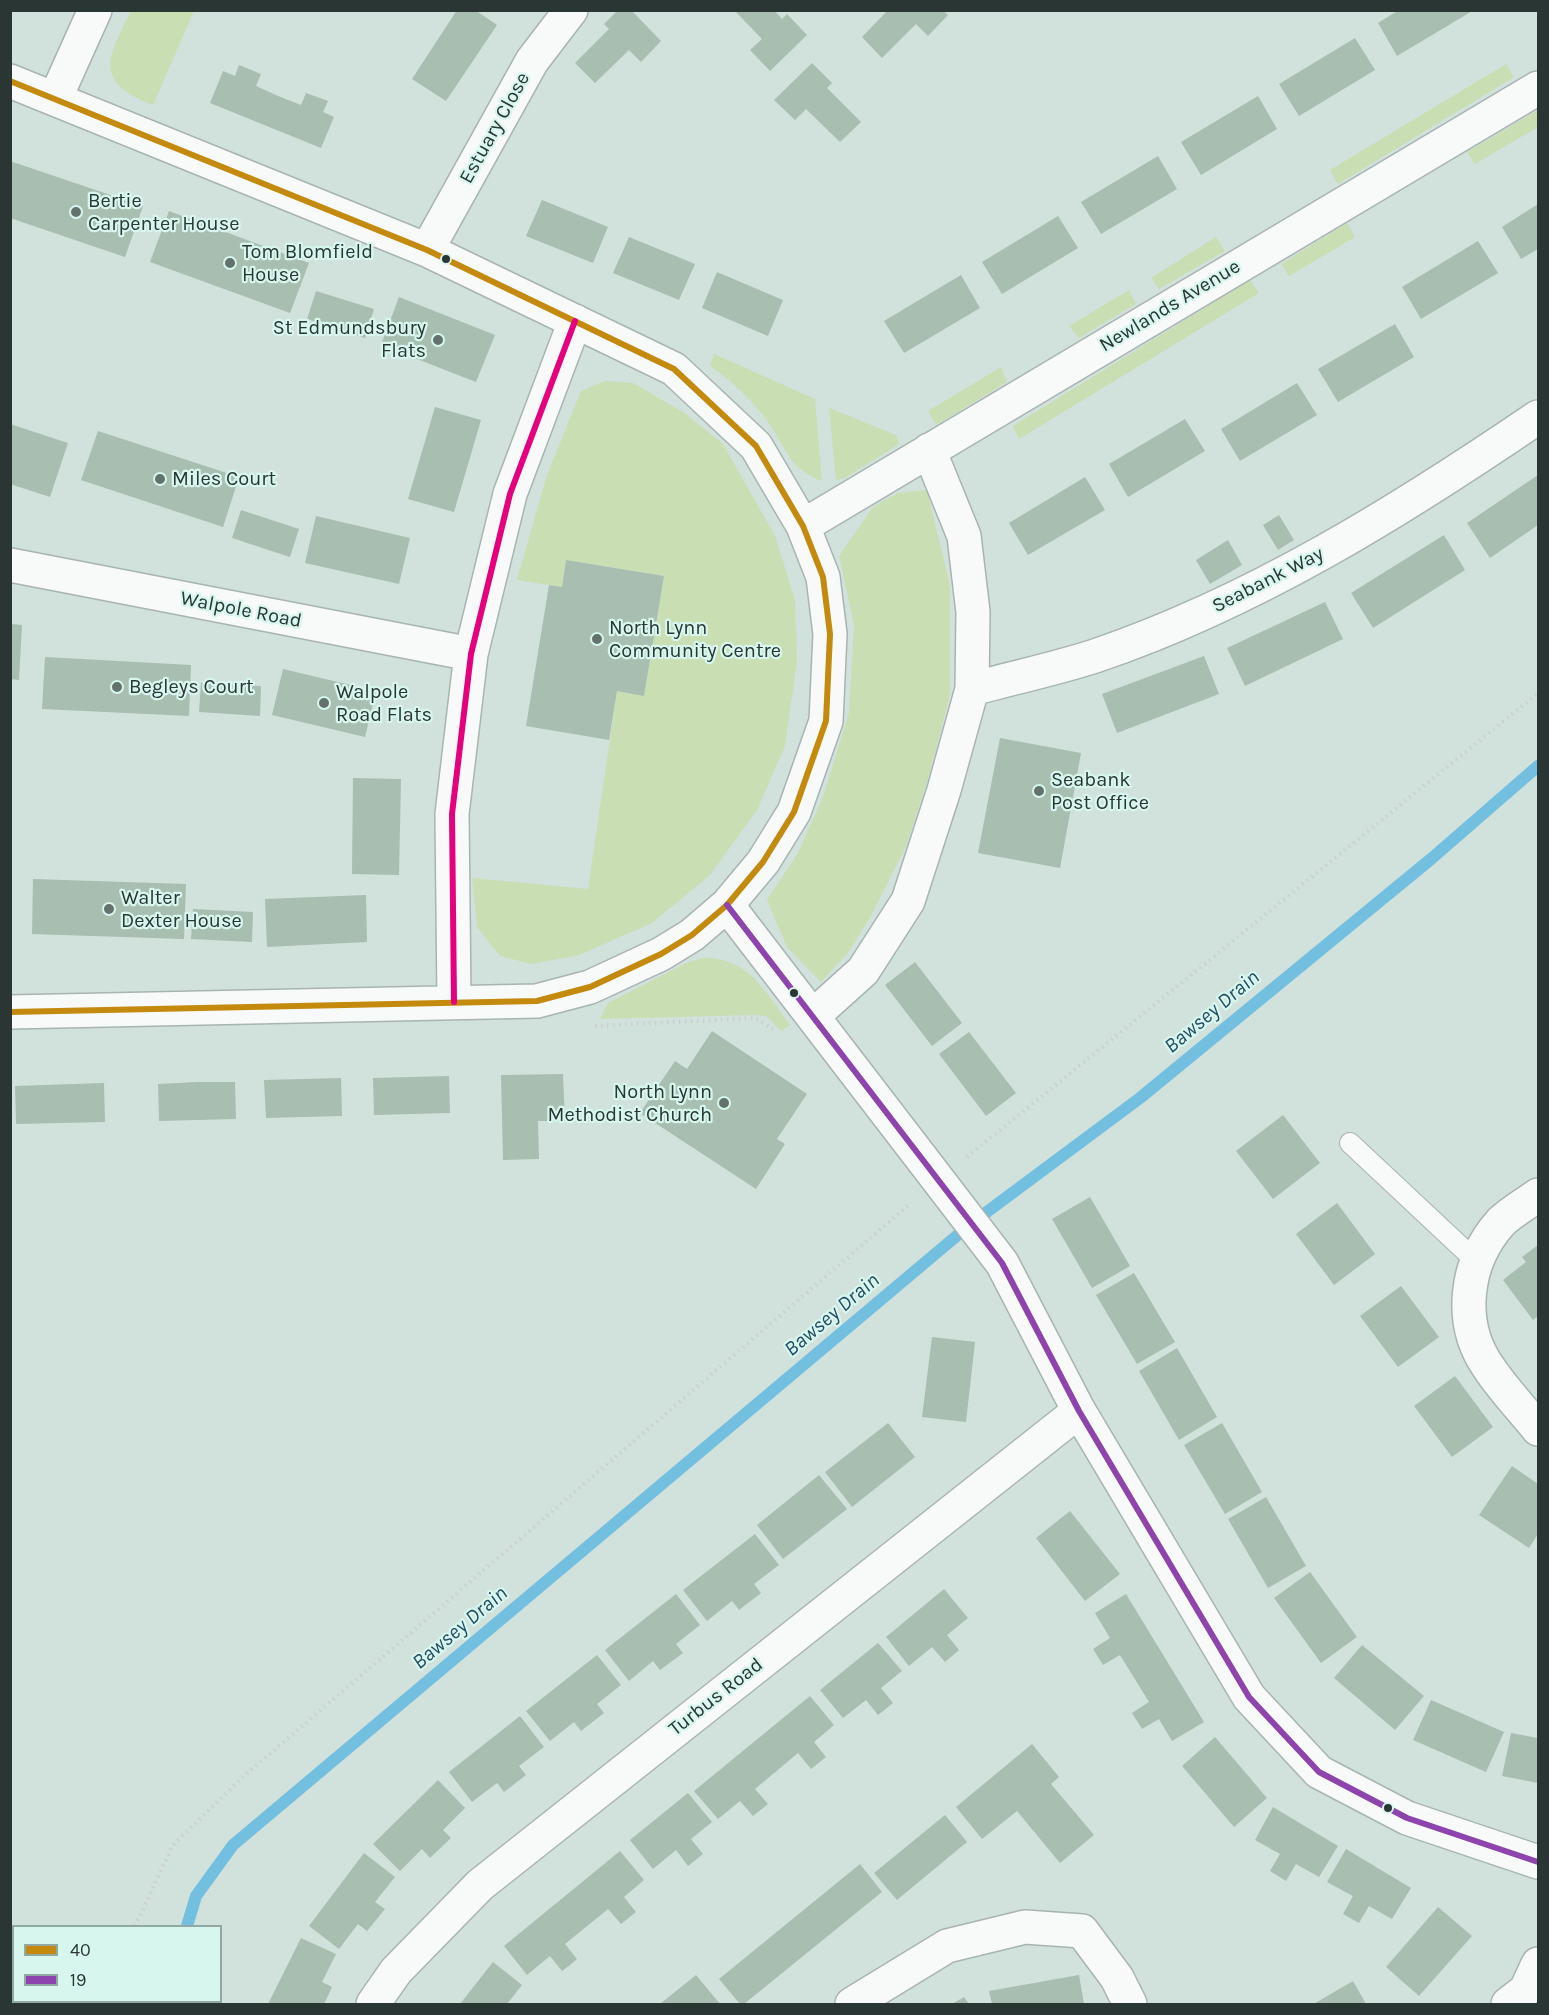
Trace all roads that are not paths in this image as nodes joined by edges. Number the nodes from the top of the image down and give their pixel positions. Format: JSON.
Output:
{"nodes":[{"id":1,"x":96,"y":10,"type":"edge"},
{"id":2,"x":571,"y":10,"type":"edge"},
{"id":3,"x":10,"y":81,"type":"edge"},
{"id":4,"x":1539,"y":88,"type":"edge"},
{"id":5,"x":55,"y":99,"type":"junction"},
{"id":6,"x":427,"y":250,"type":"junction"},
{"id":7,"x":575,"y":321,"type":"junction"},
{"id":8,"x":1539,"y":417,"type":"edge"},
{"id":9,"x":929,"y":450,"type":"junction"},
{"id":10,"x":803,"y":526,"type":"junction"},
{"id":11,"x":10,"y":565,"type":"edge"},
{"id":12,"x":471,"y":654,"type":"junction"},
{"id":13,"x":972,"y":689,"type":"junction"},
{"id":14,"x":727,"y":905,"type":"junction"},
{"id":15,"x":453,"y":1002,"type":"junction"},
{"id":16,"x":10,"y":1012,"type":"edge"},
{"id":17,"x":813,"y":1016,"type":"junction"},
{"id":18,"x":1350,"y":1143,"type":"dead end"},
{"id":19,"x":1539,"y":1195,"type":"edge"},
{"id":20,"x":1476,"y":1262,"type":"junction"},
{"id":21,"x":1079,"y":1411,"type":"junction"},
{"id":22,"x":1539,"y":1429,"type":"edge"},
{"id":23,"x":1539,"y":1862,"type":"edge"},
{"id":24,"x":1539,"y":1964,"type":"edge"},
{"id":25,"x":373,"y":2004,"type":"edge"},
{"id":26,"x":852,"y":2004,"type":"edge"},
{"id":27,"x":1130,"y":2004,"type":"edge"},
{"id":28,"x":1508,"y":2004,"type":"edge"}],
"edges":[{"from":1,"to":5,"type":"street"},
{"from":2,"to":6,"type":"street","name":"Estuary Close"},
{"from":3,"to":5,"type":"street"},
{"from":4,"to":9,"type":"street","name":"Newlands Avenue"},
{"from":5,"to":6,"type":"street"},
{"from":6,"to":7,"type":"street"},
{"from":7,"to":10,"type":"street"},
{"from":7,"to":12,"type":"street"},
{"from":8,"to":13,"type":"street","name":"Seabank Way"},
{"from":9,"to":10,"type":"street","name":"Newlands Avenue"},
{"from":9,"to":13,"type":"street"},
{"from":10,"to":14,"type":"street"},
{"from":11,"to":12,"type":"street","name":"Walpole Road"},
{"from":12,"to":15,"type":"street"},
{"from":13,"to":17,"type":"street"},
{"from":14,"to":15,"type":"street"},
{"from":14,"to":17,"type":"street"},
{"from":15,"to":16,"type":"street"},
{"from":17,"to":21,"type":"street"},
{"from":18,"to":20,"type":"lane"},
{"from":19,"to":20,"type":"street"},
{"from":20,"to":22,"type":"street"},
{"from":21,"to":23,"type":"street"},
{"from":21,"to":25,"type":"street","name":"Turbus Road"},
{"from":24,"to":28,"type":"street"},
{"from":26,"to":27,"type":"street"}]}
